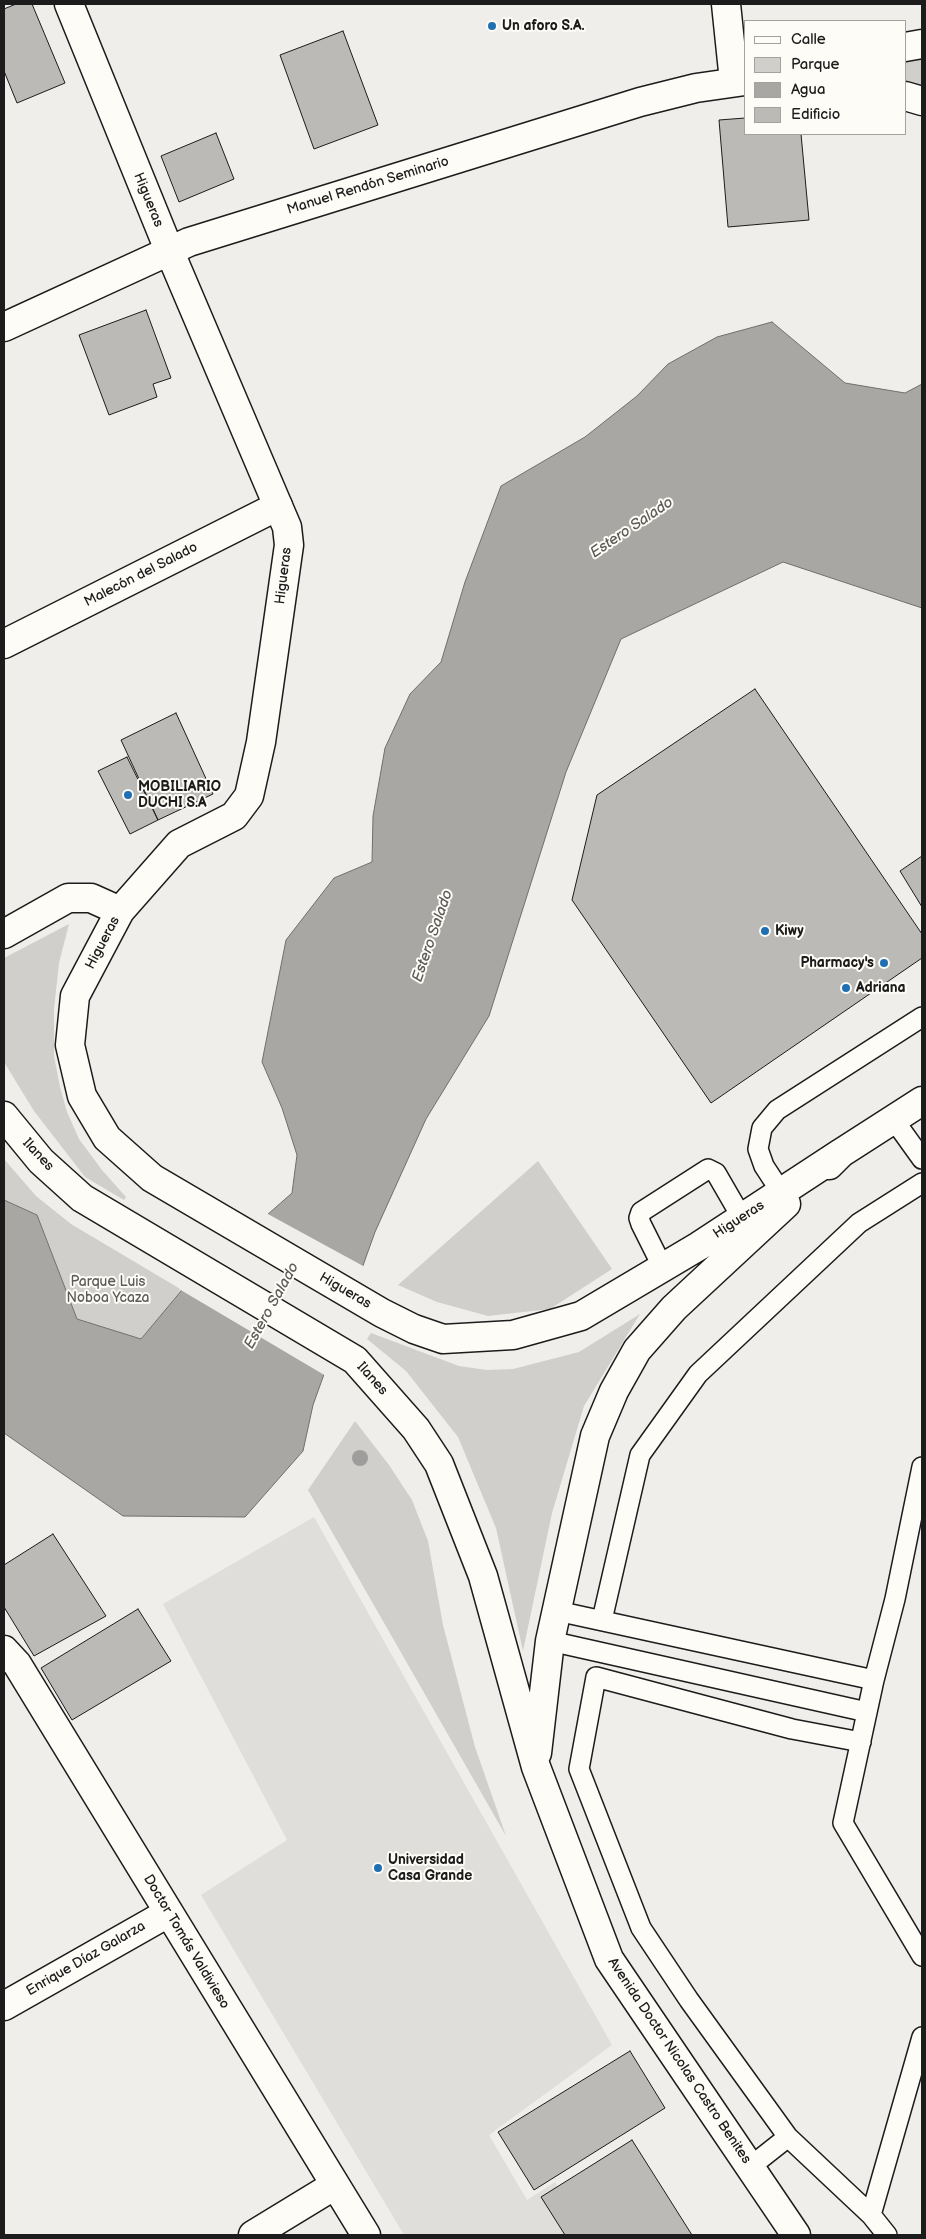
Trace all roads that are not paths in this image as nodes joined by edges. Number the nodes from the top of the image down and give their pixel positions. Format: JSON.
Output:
{"nodes":[{"id":1,"x":69,"y":4,"type":"edge"},
{"id":2,"x":726,"y":4,"type":"edge"},
{"id":3,"x":922,"y":44,"type":"edge"},
{"id":4,"x":906,"y":47,"type":"edge"},
{"id":5,"x":741,"y":80,"type":"edge"},
{"id":6,"x":906,"y":96,"type":"edge"},
{"id":7,"x":922,"y":101,"type":"edge"},
{"id":8,"x":169,"y":250,"type":"junction"},
{"id":9,"x":4,"y":326,"type":"edge"},
{"id":10,"x":278,"y":506,"type":"junction"},
{"id":11,"x":4,"y":644,"type":"edge"},
{"id":12,"x":120,"y":911,"type":"junction"},
{"id":13,"x":4,"y":934,"type":"edge"},
{"id":14,"x":922,"y":1017,"type":"edge"},
{"id":15,"x":922,"y":1102,"type":"edge"},
{"id":16,"x":4,"y":1116,"type":"edge"},
{"id":17,"x":894,"y":1120,"type":"junction"},
{"id":18,"x":841,"y":1153,"type":"junction"},
{"id":19,"x":922,"y":1159,"type":"edge"},
{"id":20,"x":922,"y":1183,"type":"edge"},
{"id":21,"x":781,"y":1192,"type":"junction"},
{"id":22,"x":742,"y":1218,"type":"junction"},
{"id":23,"x":663,"y":1268,"type":"junction"},
{"id":24,"x":922,"y":1467,"type":"edge"},
{"id":25,"x":557,"y":1611,"type":"junction"},
{"id":26,"x":602,"y":1620,"type":"junction"},
{"id":27,"x":550,"y":1641,"type":"junction"},
{"id":28,"x":4,"y":1650,"type":"edge"},
{"id":29,"x":600,"y":1651,"type":"junction"},
{"id":30,"x":596,"y":1677,"type":"junction"},
{"id":31,"x":874,"y":1680,"type":"junction"},
{"id":32,"x":867,"y":1712,"type":"junction"},
{"id":33,"x":861,"y":1742,"type":"junction"},
{"id":34,"x":536,"y":1767,"type":"junction"},
{"id":35,"x":168,"y":1913,"type":"junction"},
{"id":36,"x":922,"y":1956,"type":"edge"},
{"id":37,"x":4,"y":2006,"type":"edge"},
{"id":38,"x":922,"y":2037,"type":"edge"},
{"id":39,"x":788,"y":2137,"type":"junction"},
{"id":40,"x":750,"y":2166,"type":"junction"},
{"id":41,"x":335,"y":2185,"type":"junction"},
{"id":42,"x":871,"y":2215,"type":"junction"},
{"id":43,"x":253,"y":2235,"type":"edge"},
{"id":44,"x":366,"y":2235,"type":"edge"},
{"id":45,"x":796,"y":2235,"type":"edge"},
{"id":46,"x":888,"y":2235,"type":"edge"}],
"edges":[{"from":1,"to":8,"type":"street","name":"Higueras"},
{"from":2,"to":5,"type":"street"},
{"from":3,"to":4,"type":"street"},
{"from":5,"to":8,"type":"street","name":"Manuel Rendón Seminario"},
{"from":6,"to":7,"type":"street"},
{"from":8,"to":9,"type":"street","name":"Manuel Rendón Seminario"},
{"from":8,"to":10,"type":"street","name":"Higueras"},
{"from":10,"to":11,"type":"street","name":"Malecón del Salado"},
{"from":10,"to":12,"type":"street","name":"Higueras"},
{"from":12,"to":13,"type":"street"},
{"from":12,"to":23,"type":"street","name":"Higueras"},
{"from":14,"to":21,"type":"lane"},
{"from":15,"to":17,"type":"street"},
{"from":16,"to":34,"type":"street","name":"Ilanes"},
{"from":17,"to":18,"type":"street"},
{"from":17,"to":19,"type":"lane"},
{"from":18,"to":21,"type":"street","name":"Higueras"},
{"from":18,"to":25,"type":"street"},
{"from":20,"to":26,"type":"lane"},
{"from":21,"to":22,"type":"street","name":"Higueras"},
{"from":22,"to":23,"type":"street","name":"Higueras"},
{"from":22,"to":23,"type":"lane"},
{"from":24,"to":31,"type":"lane"},
{"from":25,"to":26,"type":"lane"},
{"from":25,"to":27,"type":"street"},
{"from":26,"to":31,"type":"lane"},
{"from":27,"to":29,"type":"lane"},
{"from":27,"to":34,"type":"street"},
{"from":28,"to":35,"type":"street","name":"Doctor Tomás Valdivieso"},
{"from":29,"to":30,"type":"lane"},
{"from":29,"to":32,"type":"lane"},
{"from":30,"to":33,"type":"lane"},
{"from":30,"to":39,"type":"lane"},
{"from":31,"to":32,"type":"lane"},
{"from":32,"to":33,"type":"lane"},
{"from":33,"to":36,"type":"lane"},
{"from":34,"to":40,"type":"street","name":"Avenida Doctor Nicolas Castro Benites"},
{"from":35,"to":37,"type":"street","name":"Enrique Díaz Galarza"},
{"from":35,"to":41,"type":"street","name":"Doctor Tomás Valdivieso"},
{"from":38,"to":42,"type":"lane"},
{"from":39,"to":40,"type":"lane"},
{"from":39,"to":42,"type":"lane"},
{"from":40,"to":45,"type":"street","name":"Avenida Doctor Nicolas Castro Benites"},
{"from":41,"to":43,"type":"street"},
{"from":41,"to":44,"type":"street","name":"Doctor Tomás Valdivieso"},
{"from":42,"to":46,"type":"lane"}]}
